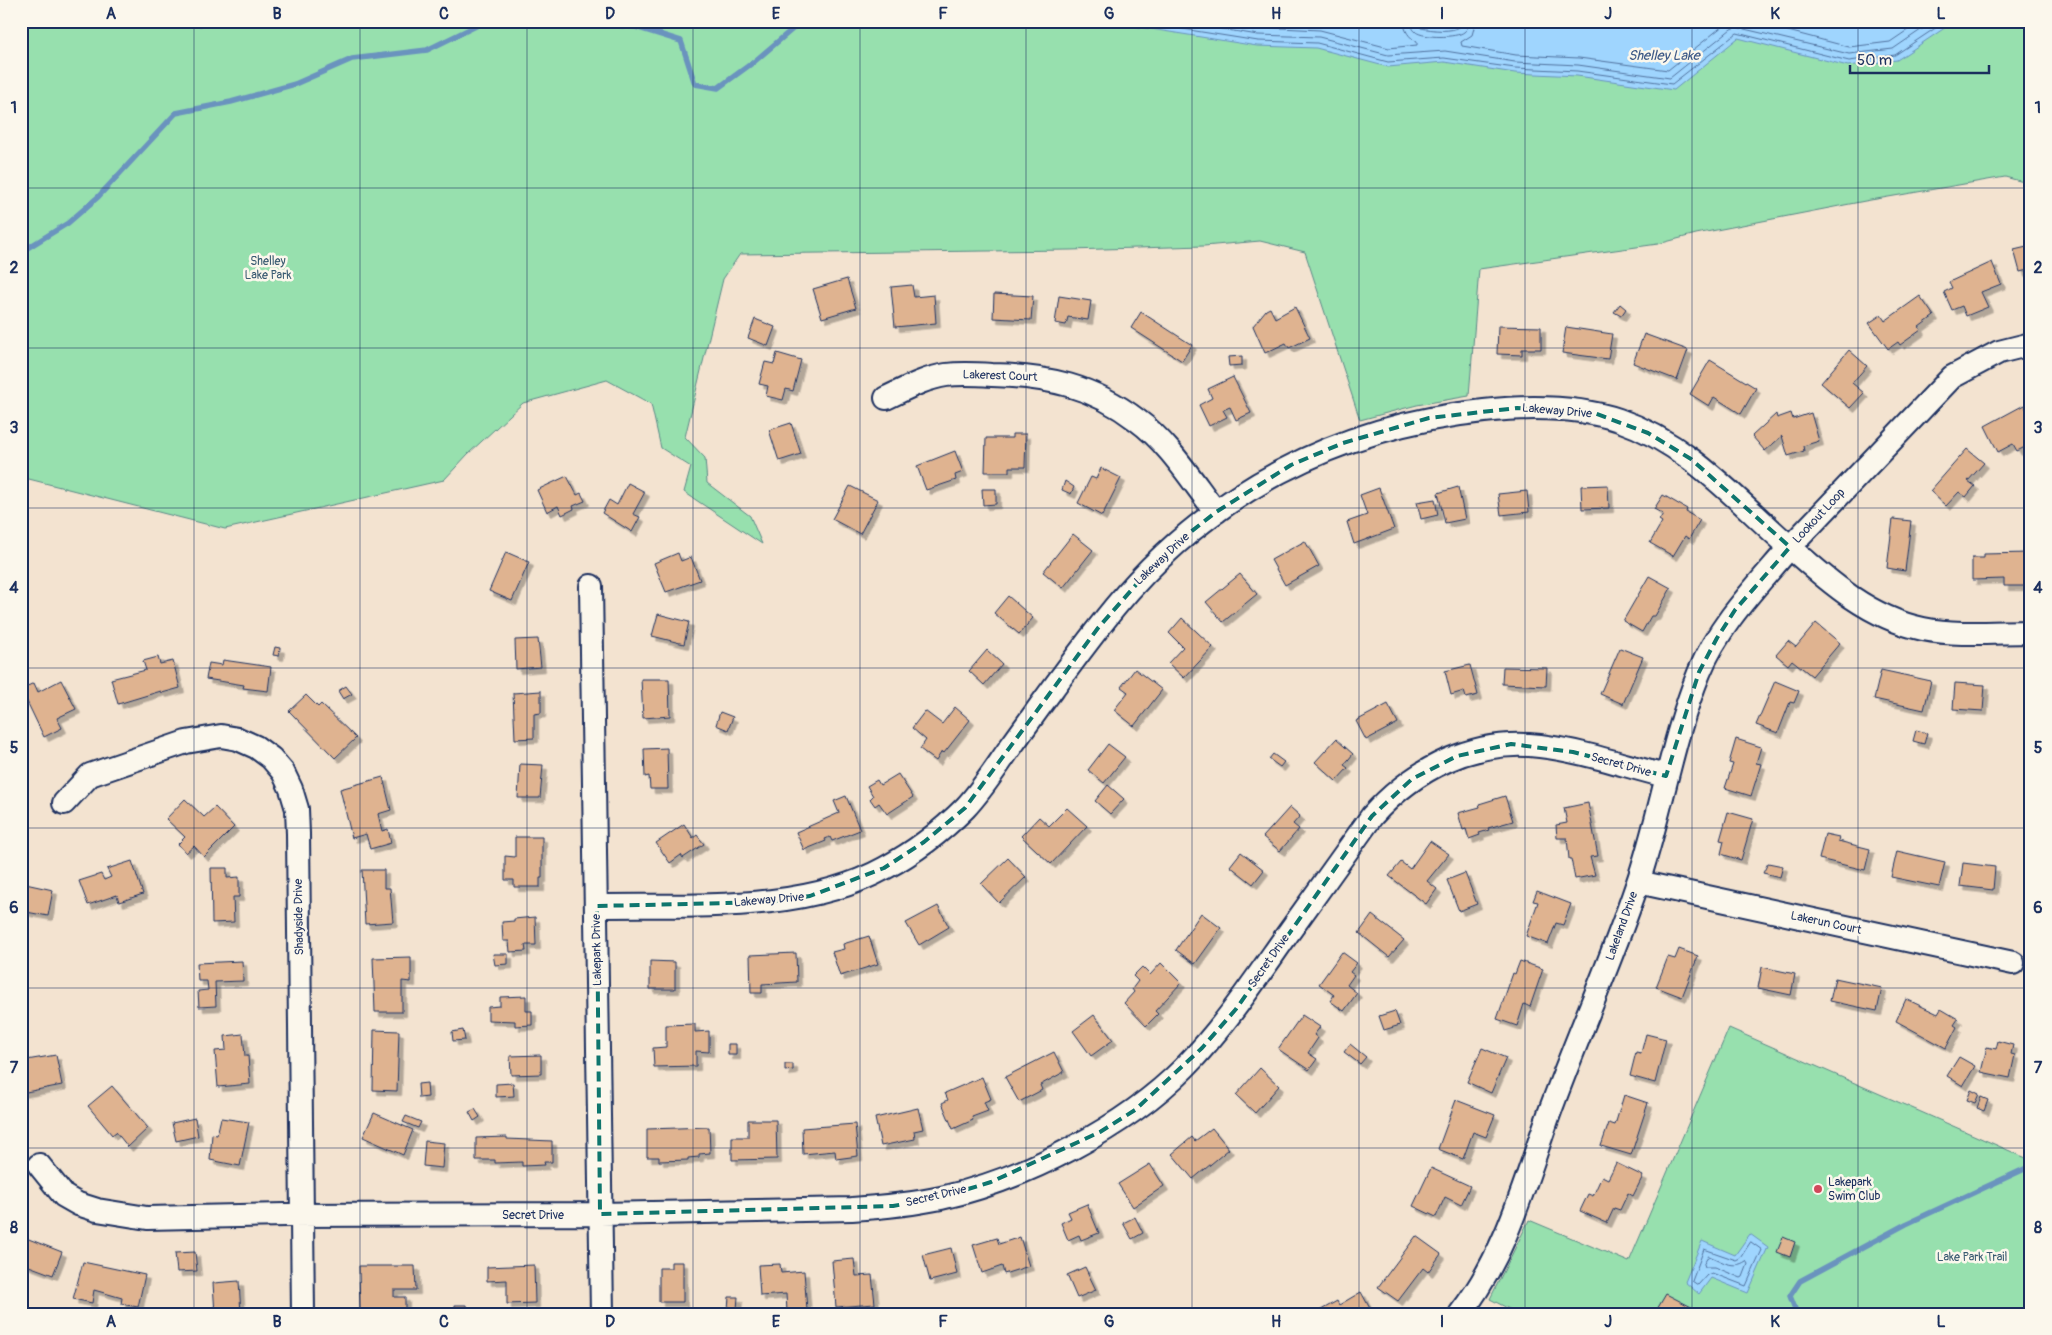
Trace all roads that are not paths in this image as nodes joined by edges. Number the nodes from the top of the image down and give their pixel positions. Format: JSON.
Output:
{"nodes":[{"id":1,"x":2031,"y":344,"type":"edge"},
{"id":2,"x":886,"y":398,"type":"dead end"},
{"id":3,"x":1216,"y":512,"type":"junction"},
{"id":4,"x":1790,"y":547,"type":"junction"},
{"id":5,"x":591,"y":586,"type":"dead end"},
{"id":6,"x":2031,"y":632,"type":"edge"},
{"id":7,"x":1666,"y":776,"type":"junction"},
{"id":8,"x":64,"y":803,"type":"dead end"},
{"id":9,"x":1638,"y":882,"type":"junction"},
{"id":10,"x":597,"y":906,"type":"junction"},
{"id":11,"x":2014,"y":963,"type":"dead end"},
{"id":12,"x":39,"y":1165,"type":"dead end"},
{"id":13,"x":600,"y":1214,"type":"junction"},
{"id":14,"x":303,"y":1216,"type":"junction"},
{"id":15,"x":303,"y":1314,"type":"edge"},
{"id":16,"x":602,"y":1314,"type":"edge"},
{"id":17,"x":1460,"y":1314,"type":"edge"}],
"edges":[{"from":1,"to":4,"type":"street","name":"Lookout Loop"},
{"from":2,"to":3,"type":"street","name":"Lakerest Court"},
{"from":3,"to":4,"type":"street","name":"Lakeway Drive"},
{"from":3,"to":10,"type":"street","name":"Lakeway Drive"},
{"from":4,"to":6,"type":"street","name":"Lookout Loop"},
{"from":4,"to":7,"type":"street","name":"Lakeland Drive"},
{"from":5,"to":10,"type":"street","name":"Lakepark Drive"},
{"from":7,"to":9,"type":"street","name":"Lakeland Drive"},
{"from":7,"to":13,"type":"street","name":"Secret Drive"},
{"from":8,"to":14,"type":"street","name":"Shadyside Drive"},
{"from":9,"to":11,"type":"street","name":"Lakerun Court"},
{"from":9,"to":17,"type":"street","name":"Lakeland Drive"},
{"from":10,"to":13,"type":"street","name":"Lakepark Drive"},
{"from":12,"to":14,"type":"street","name":"Secret Drive"},
{"from":13,"to":14,"type":"street","name":"Secret Drive"},
{"from":13,"to":16,"type":"street","name":"Lakepark Drive"},
{"from":14,"to":15,"type":"street","name":"Shadyside Drive"}]}
